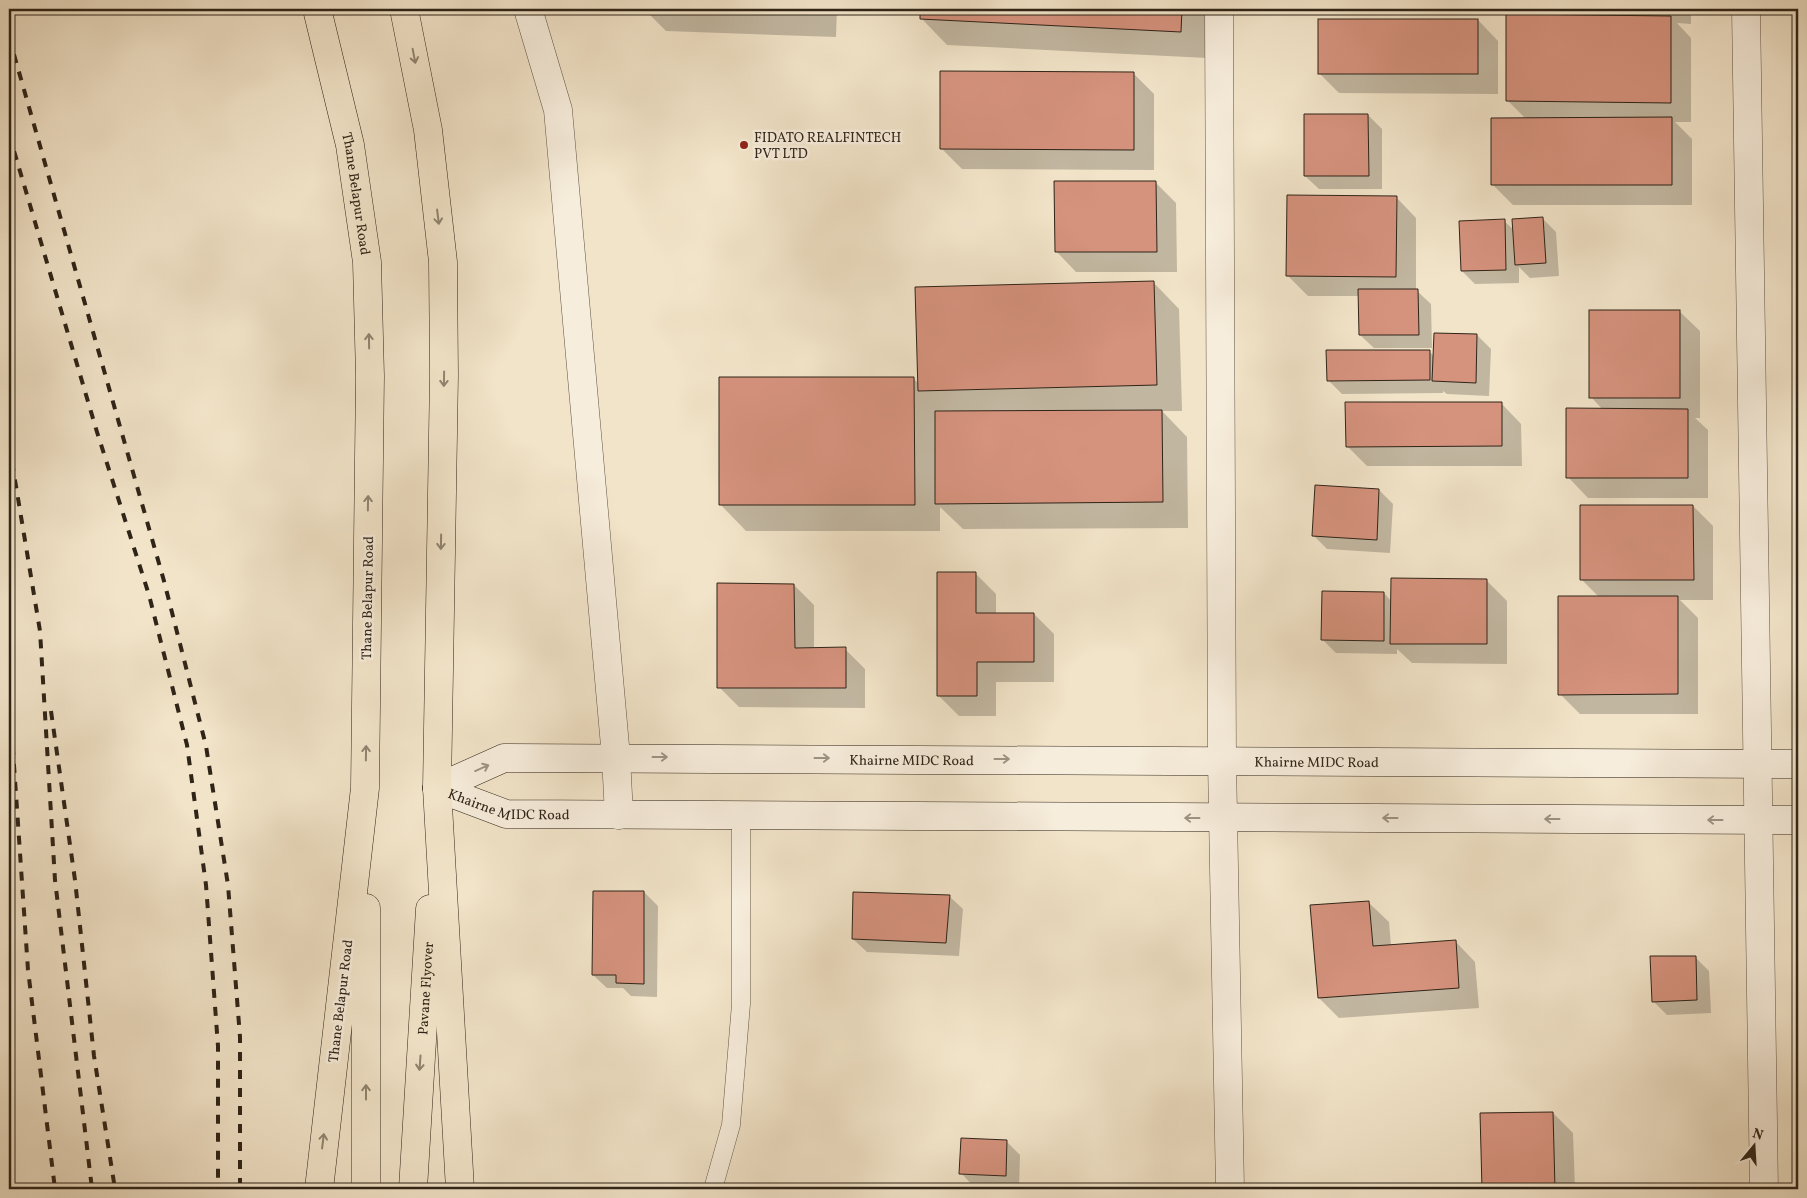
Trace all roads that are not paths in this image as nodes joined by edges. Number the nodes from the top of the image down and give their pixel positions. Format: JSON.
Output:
{"nodes":[{"id":1,"x":317,"y":9,"type":"edge"},
{"id":2,"x":404,"y":9,"type":"edge"},
{"id":3,"x":528,"y":9,"type":"edge"},
{"id":4,"x":1219,"y":9,"type":"edge"},
{"id":5,"x":1746,"y":9,"type":"edge"},
{"id":6,"x":616,"y":756,"type":"junction"},
{"id":7,"x":1222,"y":761,"type":"junction"},
{"id":8,"x":1757,"y":764,"type":"junction"},
{"id":9,"x":1798,"y":764,"type":"edge"},
{"id":10,"x":365,"y":788,"type":"junction"},
{"id":11,"x":438,"y":788,"type":"junction"},
{"id":12,"x":619,"y":815,"type":"junction"},
{"id":13,"x":741,"y":815,"type":"junction"},
{"id":14,"x":1223,"y":818,"type":"junction"},
{"id":15,"x":1758,"y":820,"type":"junction"},
{"id":16,"x":1798,"y":820,"type":"edge"},
{"id":17,"x":366,"y":1182,"type":"edge"},
{"id":18,"x":413,"y":1183,"type":"edge"},
{"id":19,"x":319,"y":1189,"type":"edge"},
{"id":20,"x":460,"y":1189,"type":"edge"},
{"id":21,"x":713,"y":1189,"type":"edge"},
{"id":22,"x":1230,"y":1189,"type":"edge"},
{"id":23,"x":1764,"y":1189,"type":"edge"}],
"edges":[{"from":10,"to":1,"type":"main road","name":"Thane Belapur Road","one_way":true},
{"from":2,"to":11,"type":"main road","one_way":true},
{"from":3,"to":6,"type":"street"},
{"from":4,"to":7,"type":"street"},
{"from":5,"to":8,"type":"street"},
{"from":6,"to":7,"type":"street","name":"Khairne MIDC Road","one_way":true},
{"from":11,"to":6,"type":"street","name":"Khairne MIDC Road","one_way":true},
{"from":6,"to":12,"type":"street"},
{"from":7,"to":8,"type":"street","name":"Khairne MIDC Road"},
{"from":7,"to":14,"type":"street"},
{"from":8,"to":9,"type":"street","name":"Khairne MIDC Road"},
{"from":8,"to":15,"type":"street"},
{"from":17,"to":10,"type":"main road","one_way":true},
{"from":19,"to":10,"type":"main road","name":"Thane Belapur Road","one_way":true},
{"from":11,"to":12,"type":"street","name":"Khairne MIDC Road"},
{"from":11,"to":18,"type":"main road","name":"Pavane Flyover","one_way":true},
{"from":11,"to":20,"type":"main road"},
{"from":12,"to":13,"type":"street","name":"Khairne MIDC Road"},
{"from":14,"to":13,"type":"street","name":"Khairne MIDC Road","one_way":true},
{"from":13,"to":21,"type":"lane"},
{"from":15,"to":14,"type":"street","name":"Khairne MIDC Road","one_way":true},
{"from":14,"to":22,"type":"street"},
{"from":15,"to":16,"type":"street","name":"Khairne MIDC Road"},
{"from":15,"to":23,"type":"street"}]}
